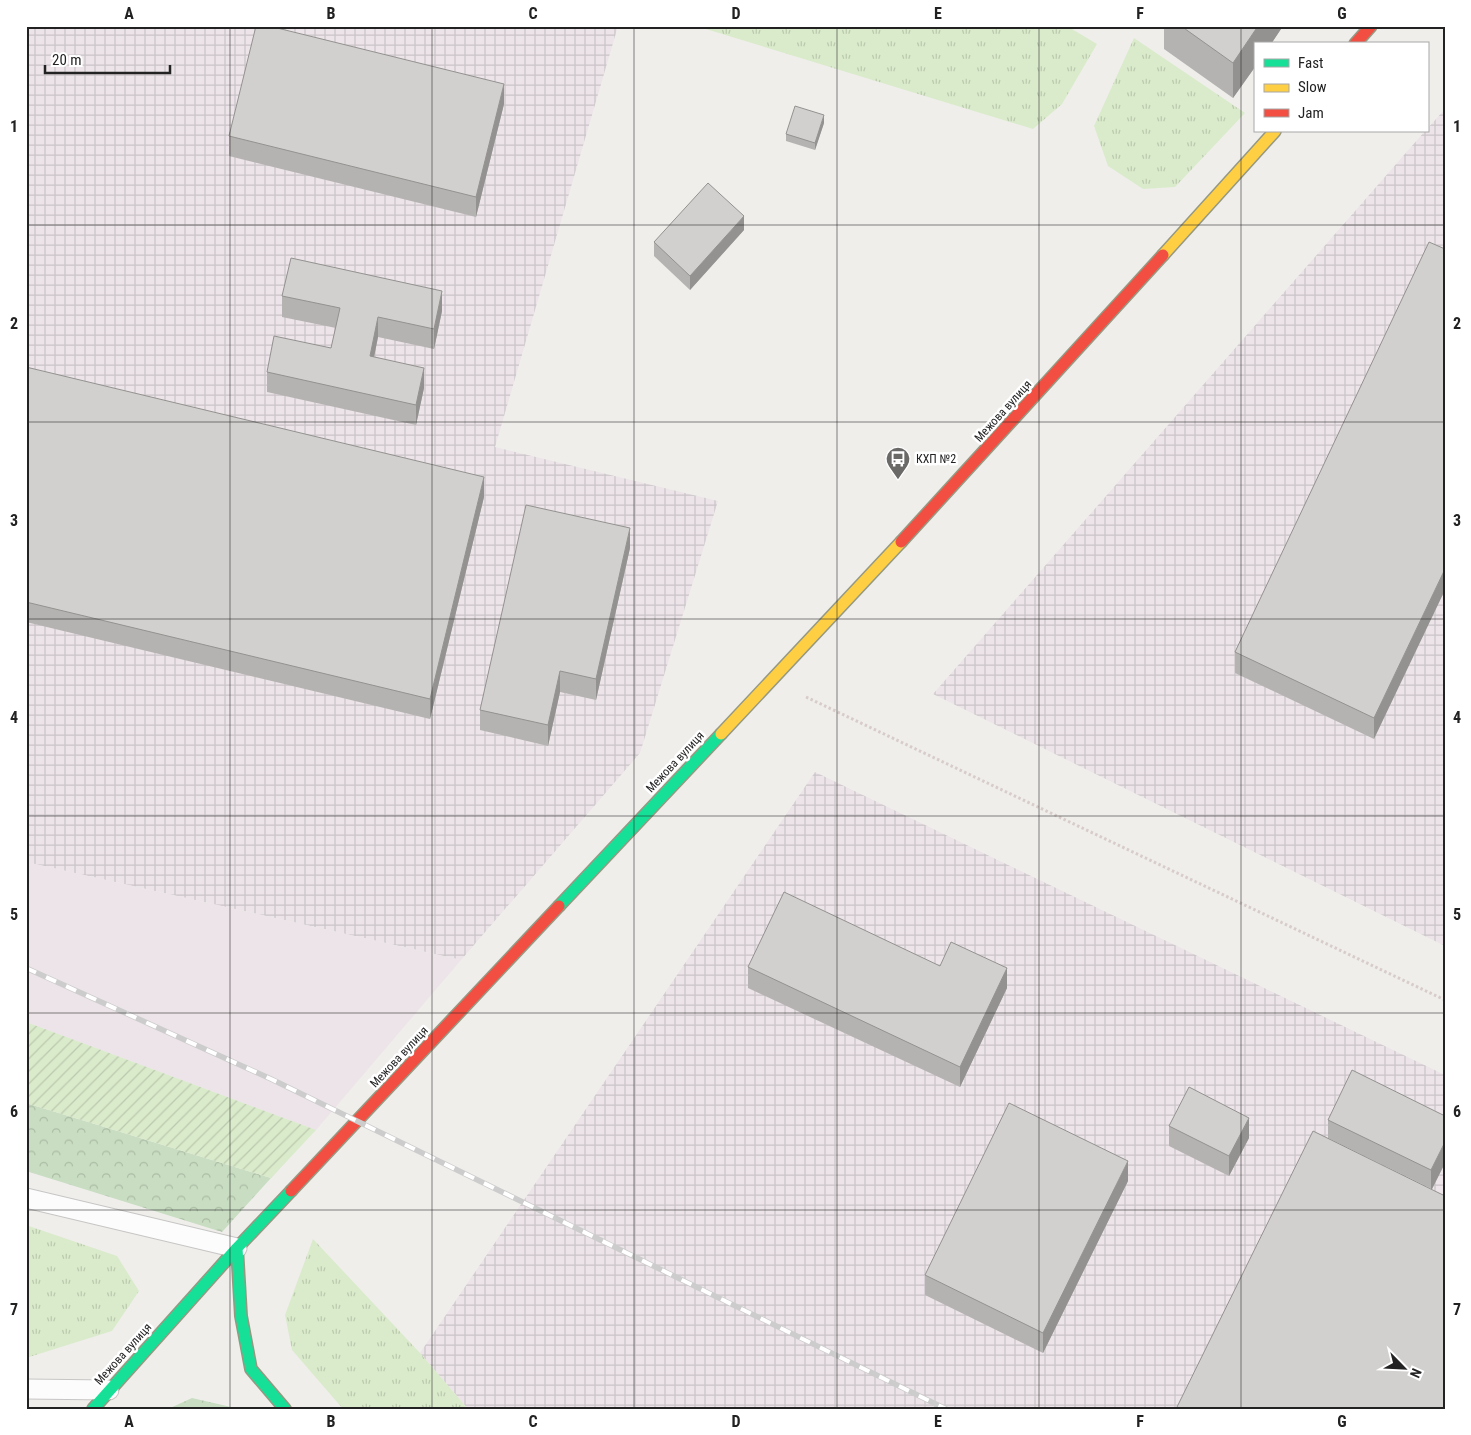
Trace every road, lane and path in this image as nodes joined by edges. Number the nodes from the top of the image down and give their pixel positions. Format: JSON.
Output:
{"nodes":[{"id":1,"x":1371,"y":26,"type":"edge"},
{"id":2,"x":1357,"y":42,"type":"edge"},
{"id":3,"x":1274,"y":132,"type":"edge"},
{"id":4,"x":771,"y":680,"type":"junction"},
{"id":5,"x":1445,"y":1000,"type":"edge"},
{"id":6,"x":26,"y":1198,"type":"edge"},
{"id":7,"x":238,"y":1248,"type":"junction"},
{"id":8,"x":26,"y":1389,"type":"edge"},
{"id":9,"x":109,"y":1390,"type":"junction"},
{"id":10,"x":93,"y":1409,"type":"edge"},
{"id":11,"x":285,"y":1409,"type":"edge"}],
"edges":[{"from":1,"to":2,"type":"street"},
{"from":3,"to":4,"type":"street","name":"Межова вулиця"},
{"from":4,"to":5,"type":"path"},
{"from":4,"to":7,"type":"street","name":"Межова вулиця"},
{"from":6,"to":7,"type":"lane"},
{"from":7,"to":9,"type":"street","name":"Межова вулиця"},
{"from":7,"to":11,"type":"street"},
{"from":8,"to":9,"type":"lane"},
{"from":9,"to":10,"type":"street","name":"Межова вулиця"}]}
